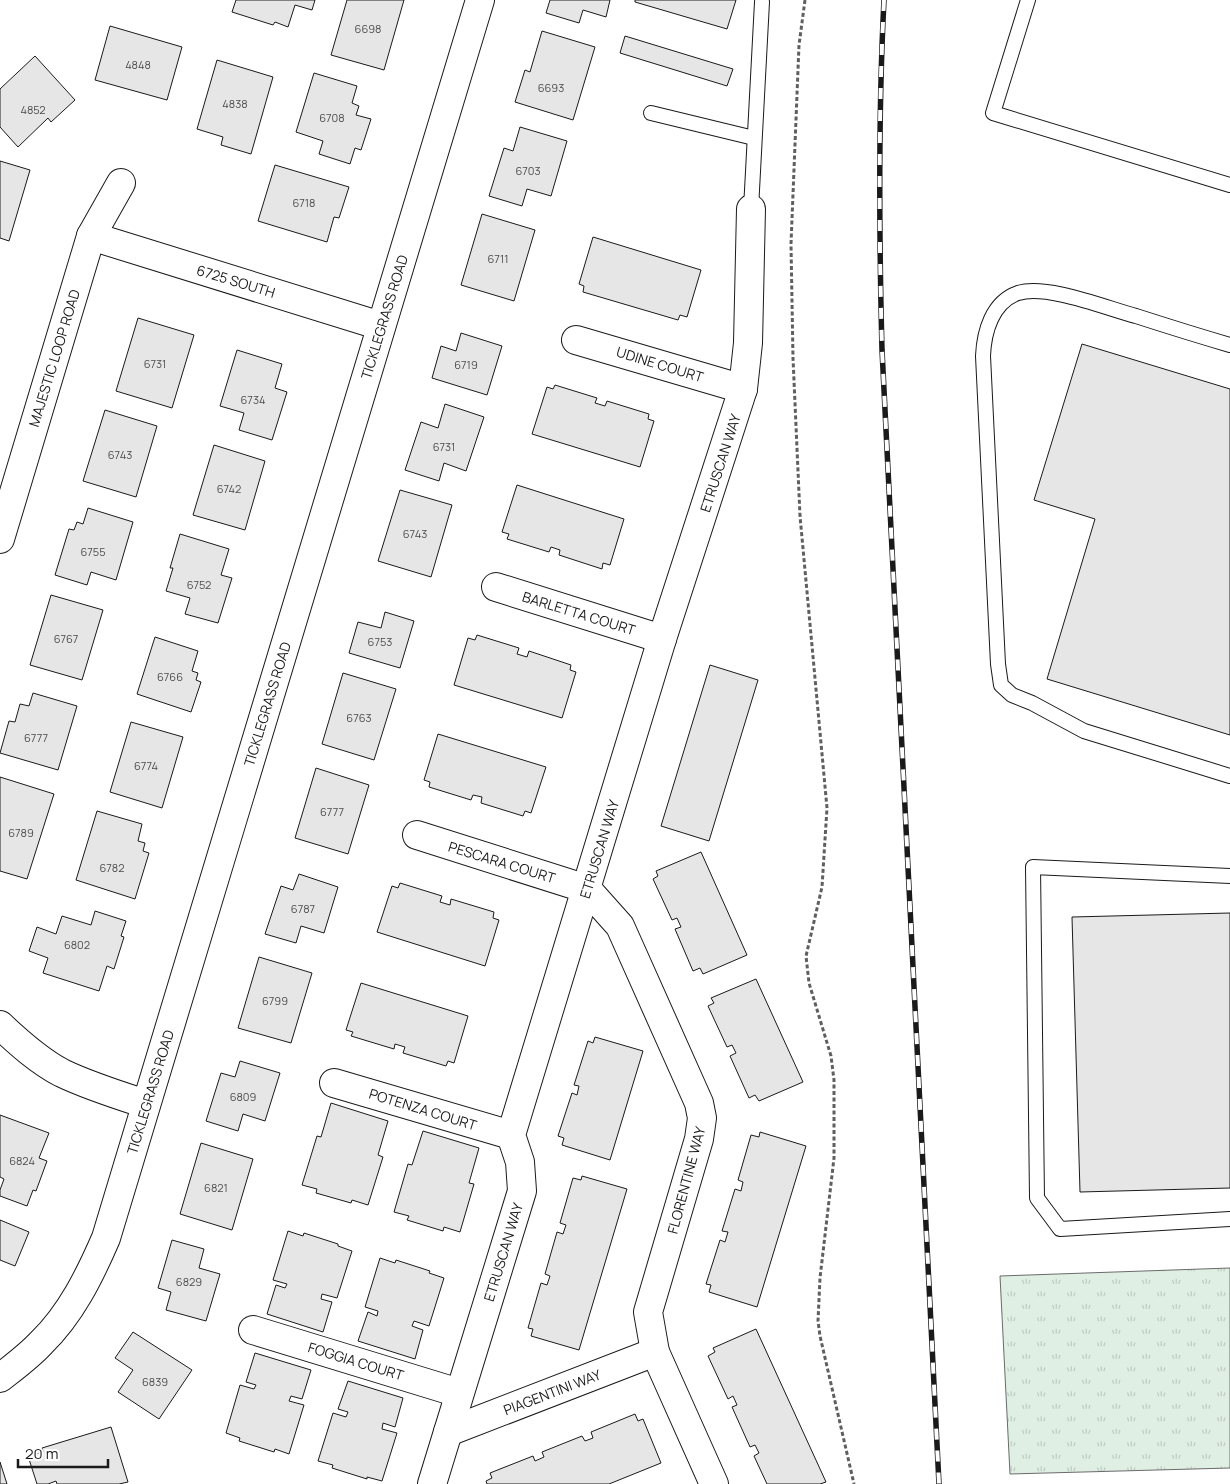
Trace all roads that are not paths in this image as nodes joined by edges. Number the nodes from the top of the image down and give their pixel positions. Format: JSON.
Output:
{"nodes":[{"id":1,"x":480,"y":0,"type":"edge"},
{"id":2,"x":1028,"y":0,"type":"edge"},
{"id":3,"x":762,"y":2,"type":"dead end"},
{"id":4,"x":651,"y":113,"type":"dead end"},
{"id":5,"x":754,"y":138,"type":"junction"},
{"id":6,"x":121,"y":183,"type":"dead end"},
{"id":7,"x":1230,"y":185,"type":"edge"},
{"id":8,"x":751,"y":209,"type":"joint"},
{"id":9,"x":91,"y":236,"type":"junction"},
{"id":10,"x":381,"y":326,"type":"junction"},
{"id":11,"x":576,"y":340,"type":"dead end"},
{"id":12,"x":1230,"y":345,"type":"edge"},
{"id":13,"x":744,"y":389,"type":"junction"},
{"id":14,"x":0,"y":539,"type":"edge"},
{"id":15,"x":496,"y":587,"type":"dead end"},
{"id":16,"x":662,"y":639,"type":"junction"},
{"id":17,"x":1230,"y":776,"type":"edge"},
{"id":18,"x":417,"y":835,"type":"dead end"},
{"id":19,"x":1230,"y":876,"type":"edge"},
{"id":20,"x":587,"y":889,"type":"junction"},
{"id":21,"x":0,"y":1025,"type":"edge"},
{"id":22,"x":334,"y":1082,"type":"dead end"},
{"id":23,"x":146,"y":1104,"type":"junction"},
{"id":24,"x":511,"y":1135,"type":"junction"},
{"id":25,"x":1230,"y":1219,"type":"edge"},
{"id":26,"x":253,"y":1330,"type":"dead end"},
{"id":27,"x":655,"y":1352,"type":"junction"},
{"id":28,"x":0,"y":1378,"type":"edge"},
{"id":29,"x":459,"y":1393,"type":"junction"},
{"id":30,"x":448,"y":1432,"type":"junction"},
{"id":31,"x":432,"y":1484,"type":"edge"},
{"id":32,"x":714,"y":1484,"type":"edge"}],
"edges":[{"from":1,"to":10,"type":"street","name":"TICKLEGRASS ROAD"},
{"from":2,"to":7,"type":"lane"},
{"from":3,"to":5,"type":"lane"},
{"from":4,"to":5,"type":"lane"},
{"from":5,"to":8,"type":"lane"},
{"from":6,"to":9,"type":"street","name":"MAJESTIC LOOP ROAD"},
{"from":8,"to":13,"type":"street","name":"ETRUSCAN WAY"},
{"from":9,"to":10,"type":"street","name":"6725 SOUTH"},
{"from":9,"to":14,"type":"street","name":"MAJESTIC LOOP ROAD"},
{"from":10,"to":23,"type":"street","name":"TICKLEGRASS ROAD"},
{"from":11,"to":13,"type":"street","name":"UDINE COURT"},
{"from":12,"to":17,"type":"lane"},
{"from":13,"to":16,"type":"street","name":"ETRUSCAN WAY"},
{"from":15,"to":16,"type":"street","name":"BARLETTA COURT"},
{"from":16,"to":20,"type":"street","name":"ETRUSCAN WAY"},
{"from":18,"to":20,"type":"street","name":"PESCARA COURT"},
{"from":19,"to":25,"type":"lane"},
{"from":20,"to":24,"type":"street","name":"ETRUSCAN WAY"},
{"from":20,"to":27,"type":"street","name":"FLORENTINE WAY"},
{"from":21,"to":23,"type":"street"},
{"from":22,"to":24,"type":"street","name":"POTENZA COURT"},
{"from":23,"to":28,"type":"street","name":"TICKLEGRASS ROAD"},
{"from":24,"to":29,"type":"street","name":"ETRUSCAN WAY"},
{"from":26,"to":29,"type":"street","name":"FOGGIA COURT"},
{"from":27,"to":30,"type":"street","name":"PIAGENTINI WAY"},
{"from":27,"to":32,"type":"street","name":"FLORENTINE WAY"},
{"from":29,"to":30,"type":"street","name":"ETRUSCAN WAY"},
{"from":30,"to":31,"type":"street","name":"ETRUSCAN WAY"}]}
